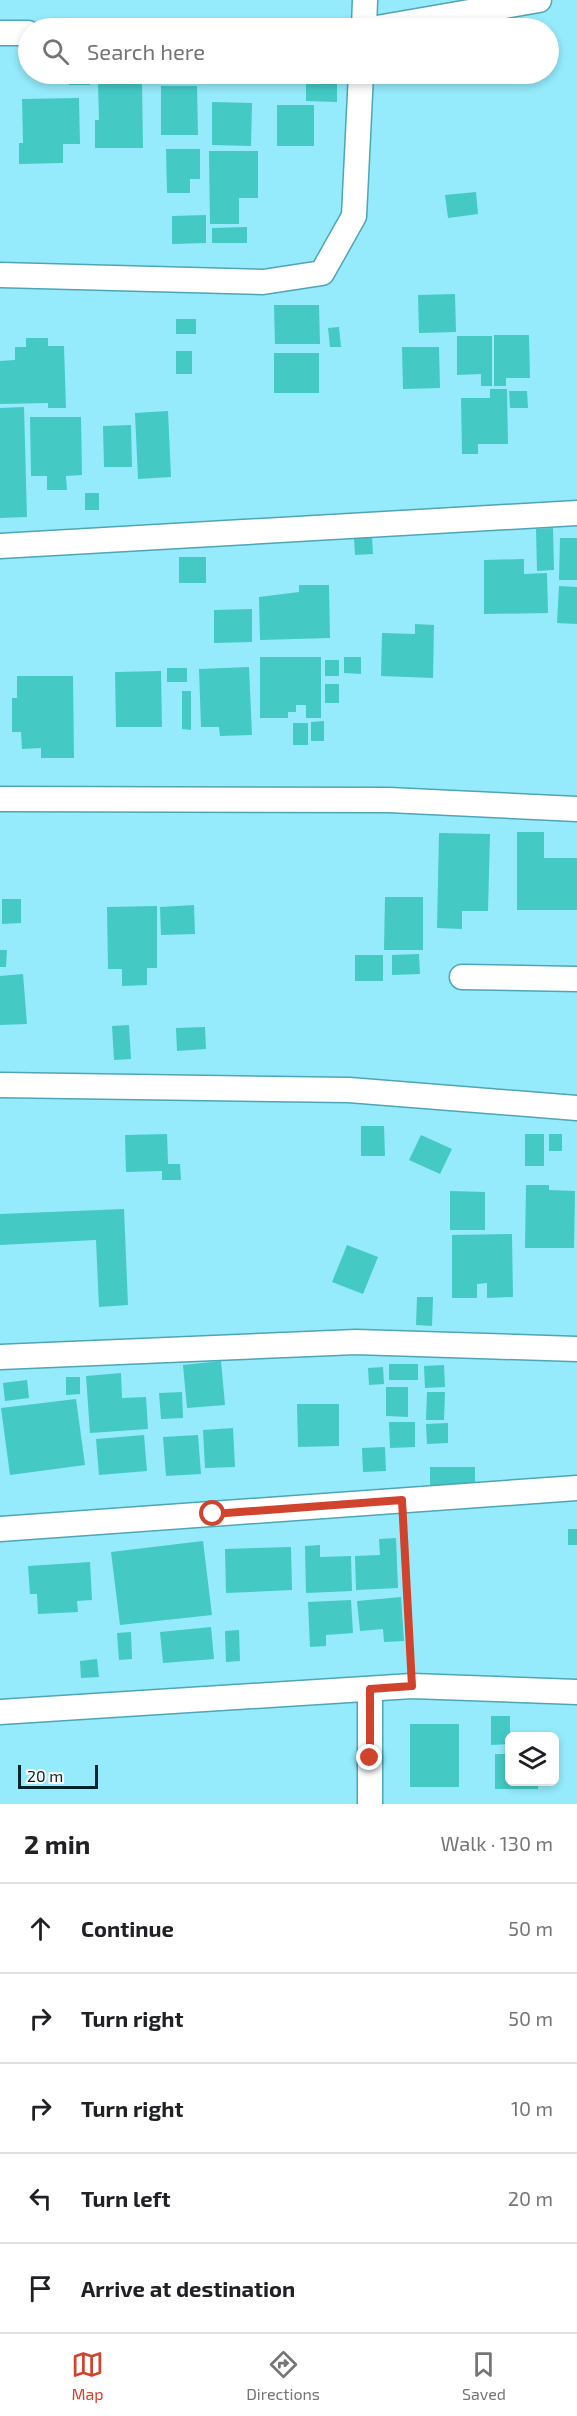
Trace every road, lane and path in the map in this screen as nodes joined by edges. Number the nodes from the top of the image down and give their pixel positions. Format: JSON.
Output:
{"nodes":[{"id":1,"x":365,"y":0,"type":"edge"},
{"id":2,"x":539,"y":0,"type":"edge"},
{"id":3,"x":364,"y":18,"type":"edge"},
{"id":4,"x":435,"y":18,"type":"edge"},
{"id":5,"x":0,"y":33,"type":"edge"},
{"id":6,"x":18,"y":33,"type":"edge"},
{"id":7,"x":361,"y":84,"type":"edge"},
{"id":8,"x":0,"y":275,"type":"edge"},
{"id":9,"x":577,"y":513,"type":"edge"},
{"id":10,"x":0,"y":546,"type":"edge"},
{"id":11,"x":0,"y":799,"type":"edge"},
{"id":12,"x":577,"y":809,"type":"edge"},
{"id":13,"x":462,"y":977,"type":"dead end"},
{"id":14,"x":577,"y":979,"type":"edge"},
{"id":15,"x":0,"y":1085,"type":"edge"},
{"id":16,"x":577,"y":1108,"type":"edge"},
{"id":17,"x":577,"y":1349,"type":"edge"},
{"id":18,"x":0,"y":1357,"type":"edge"},
{"id":19,"x":577,"y":1488,"type":"edge"},
{"id":20,"x":402,"y":1500,"type":"junction"},
{"id":21,"x":0,"y":1528,"type":"edge"},
{"id":22,"x":412,"y":1686,"type":"junction"},
{"id":23,"x":370,"y":1689,"type":"junction"},
{"id":24,"x":577,"y":1692,"type":"edge"},
{"id":25,"x":0,"y":1712,"type":"edge"},
{"id":26,"x":370,"y":1804,"type":"edge"}],
"edges":[{"from":1,"to":3,"type":"street"},
{"from":2,"to":4,"type":"street"},
{"from":5,"to":6,"type":"street"},
{"from":7,"to":8,"type":"street"},
{"from":9,"to":10,"type":"street"},
{"from":11,"to":12,"type":"street"},
{"from":13,"to":14,"type":"street"},
{"from":15,"to":16,"type":"street"},
{"from":17,"to":18,"type":"street"},
{"from":19,"to":20,"type":"street"},
{"from":20,"to":21,"type":"street"},
{"from":20,"to":22,"type":"path"},
{"from":22,"to":23,"type":"street"},
{"from":22,"to":24,"type":"street"},
{"from":23,"to":25,"type":"street"},
{"from":23,"to":26,"type":"street"}]}
